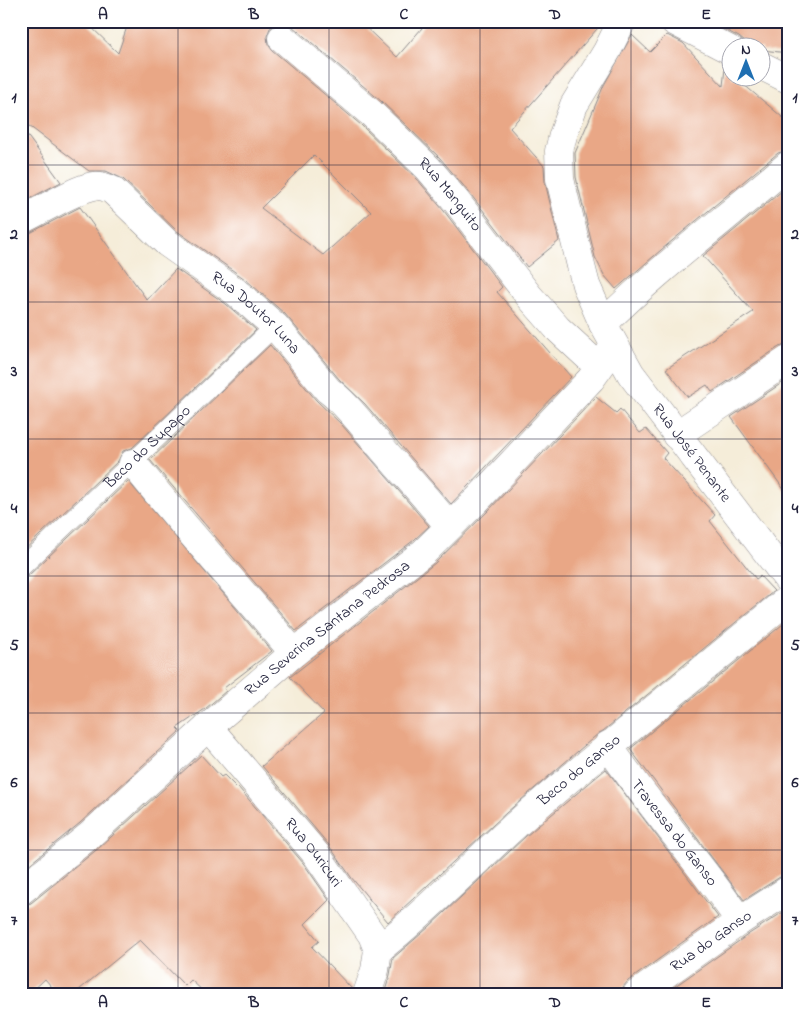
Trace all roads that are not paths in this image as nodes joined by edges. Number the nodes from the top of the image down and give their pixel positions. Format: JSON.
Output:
{"nodes":[{"id":1,"x":622,"y":21,"type":"edge"},
{"id":2,"x":674,"y":21,"type":"edge"},
{"id":3,"x":282,"y":38,"type":"dead end"},
{"id":4,"x":722,"y":46,"type":"edge"},
{"id":5,"x":788,"y":165,"type":"edge"},
{"id":6,"x":21,"y":220,"type":"edge"},
{"id":7,"x":275,"y":326,"type":"junction"},
{"id":8,"x":606,"y":346,"type":"junction"},
{"id":9,"x":788,"y":360,"type":"edge"},
{"id":10,"x":676,"y":435,"type":"junction"},
{"id":11,"x":133,"y":463,"type":"junction"},
{"id":12,"x":449,"y":526,"type":"junction"},
{"id":13,"x":21,"y":568,"type":"edge"},
{"id":14,"x":788,"y":580,"type":"edge"},
{"id":15,"x":788,"y":599,"type":"edge"},
{"id":16,"x":294,"y":653,"type":"junction"},
{"id":17,"x":208,"y":727,"type":"junction"},
{"id":18,"x":608,"y":745,"type":"junction"},
{"id":19,"x":788,"y":890,"type":"edge"},
{"id":20,"x":21,"y":891,"type":"edge"},
{"id":21,"x":740,"y":921,"type":"junction"},
{"id":22,"x":378,"y":950,"type":"junction"},
{"id":23,"x":367,"y":994,"type":"edge"},
{"id":24,"x":637,"y":994,"type":"edge"}],
"edges":[{"from":1,"to":8,"type":"street"},
{"from":2,"to":4,"type":"street"},
{"from":3,"to":8,"type":"street","name":"Rua Manguito"},
{"from":5,"to":8,"type":"street","name":"Rua Severina Santana Pedrosa"},
{"from":6,"to":7,"type":"street","name":"Rua Doutor Luna"},
{"from":7,"to":11,"type":"lane","name":"Beco do Supapo"},
{"from":7,"to":12,"type":"street","name":"Rua Doutor Luna"},
{"from":8,"to":10,"type":"street","name":"Rua José Penante"},
{"from":8,"to":12,"type":"street","name":"Rua Severina Santana Pedrosa"},
{"from":9,"to":10,"type":"street"},
{"from":10,"to":14,"type":"street","name":"Rua José Penante"},
{"from":11,"to":13,"type":"lane","name":"Beco do Supapo"},
{"from":11,"to":16,"type":"street"},
{"from":12,"to":16,"type":"street","name":"Rua Severina Santana Pedrosa"},
{"from":15,"to":18,"type":"street","name":"Beco do Ganso"},
{"from":16,"to":17,"type":"street","name":"Rua Severina Santana Pedrosa"},
{"from":17,"to":20,"type":"street","name":"Rua Severina Santana Pedrosa"},
{"from":17,"to":22,"type":"street","name":"Rua Ouricuri"},
{"from":18,"to":21,"type":"street","name":"Travessa do Ganso"},
{"from":18,"to":22,"type":"street","name":"Beco do Ganso"},
{"from":19,"to":21,"type":"street","name":"Rua do Ganso"},
{"from":21,"to":24,"type":"street","name":"Rua do Ganso"},
{"from":22,"to":23,"type":"street"}]}
